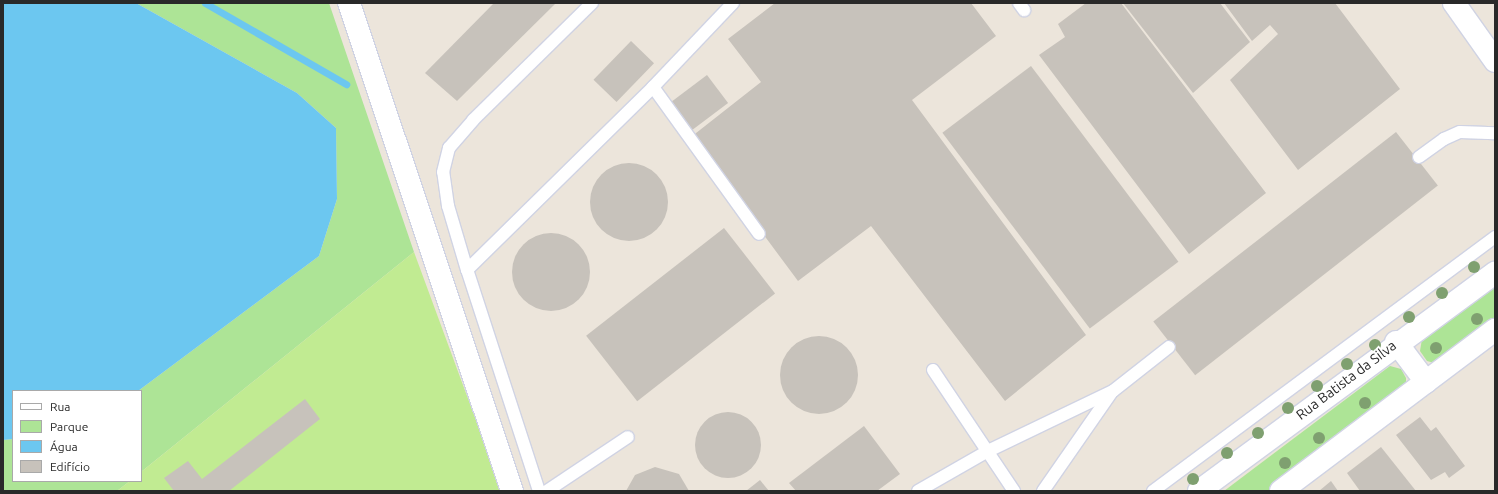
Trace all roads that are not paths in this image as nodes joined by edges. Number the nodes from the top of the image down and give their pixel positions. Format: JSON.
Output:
{"nodes":[{"id":1,"x":349,"y":3,"type":"edge"},
{"id":2,"x":592,"y":3,"type":"edge"},
{"id":3,"x":733,"y":3,"type":"edge"},
{"id":4,"x":1454,"y":3,"type":"edge"},
{"id":5,"x":1495,"y":61,"type":"edge"},
{"id":6,"x":653,"y":87,"type":"junction"},
{"id":7,"x":1495,"y":133,"type":"edge"},
{"id":8,"x":1420,"y":157,"type":"dead end"},
{"id":9,"x":759,"y":234,"type":"dead end"},
{"id":10,"x":1495,"y":237,"type":"edge"},
{"id":11,"x":467,"y":270,"type":"junction"},
{"id":12,"x":1495,"y":273,"type":"edge"},
{"id":13,"x":1495,"y":330,"type":"edge"},
{"id":14,"x":1396,"y":342,"type":"junction"},
{"id":15,"x":1169,"y":347,"type":"dead end"},
{"id":16,"x":933,"y":370,"type":"dead end"},
{"id":17,"x":1426,"y":382,"type":"junction"},
{"id":18,"x":1113,"y":391,"type":"junction"},
{"id":19,"x":628,"y":437,"type":"dead end"},
{"id":20,"x":986,"y":452,"type":"junction"},
{"id":21,"x":512,"y":491,"type":"edge"},
{"id":22,"x":539,"y":491,"type":"edge"},
{"id":23,"x":547,"y":491,"type":"edge"},
{"id":24,"x":918,"y":491,"type":"edge"},
{"id":25,"x":1014,"y":491,"type":"edge"},
{"id":26,"x":1043,"y":491,"type":"edge"},
{"id":27,"x":1153,"y":491,"type":"edge"},
{"id":28,"x":1199,"y":491,"type":"edge"},
{"id":29,"x":1281,"y":491,"type":"edge"}],
"edges":[{"from":1,"to":21,"type":"street"},
{"from":2,"to":11,"type":"lane"},
{"from":3,"to":6,"type":"lane"},
{"from":4,"to":5,"type":"street"},
{"from":6,"to":9,"type":"lane"},
{"from":6,"to":11,"type":"lane"},
{"from":7,"to":8,"type":"lane"},
{"from":10,"to":27,"type":"lane"},
{"from":11,"to":22,"type":"lane"},
{"from":12,"to":14,"type":"street","name":"Rua Batista da Silva"},
{"from":13,"to":17,"type":"street"},
{"from":14,"to":17,"type":"street"},
{"from":14,"to":28,"type":"street","name":"Rua Batista da Silva"},
{"from":15,"to":18,"type":"lane"},
{"from":16,"to":20,"type":"lane"},
{"from":17,"to":29,"type":"street"},
{"from":18,"to":20,"type":"lane"},
{"from":18,"to":26,"type":"lane"},
{"from":19,"to":23,"type":"lane"},
{"from":20,"to":24,"type":"lane"},
{"from":20,"to":25,"type":"lane"}]}
